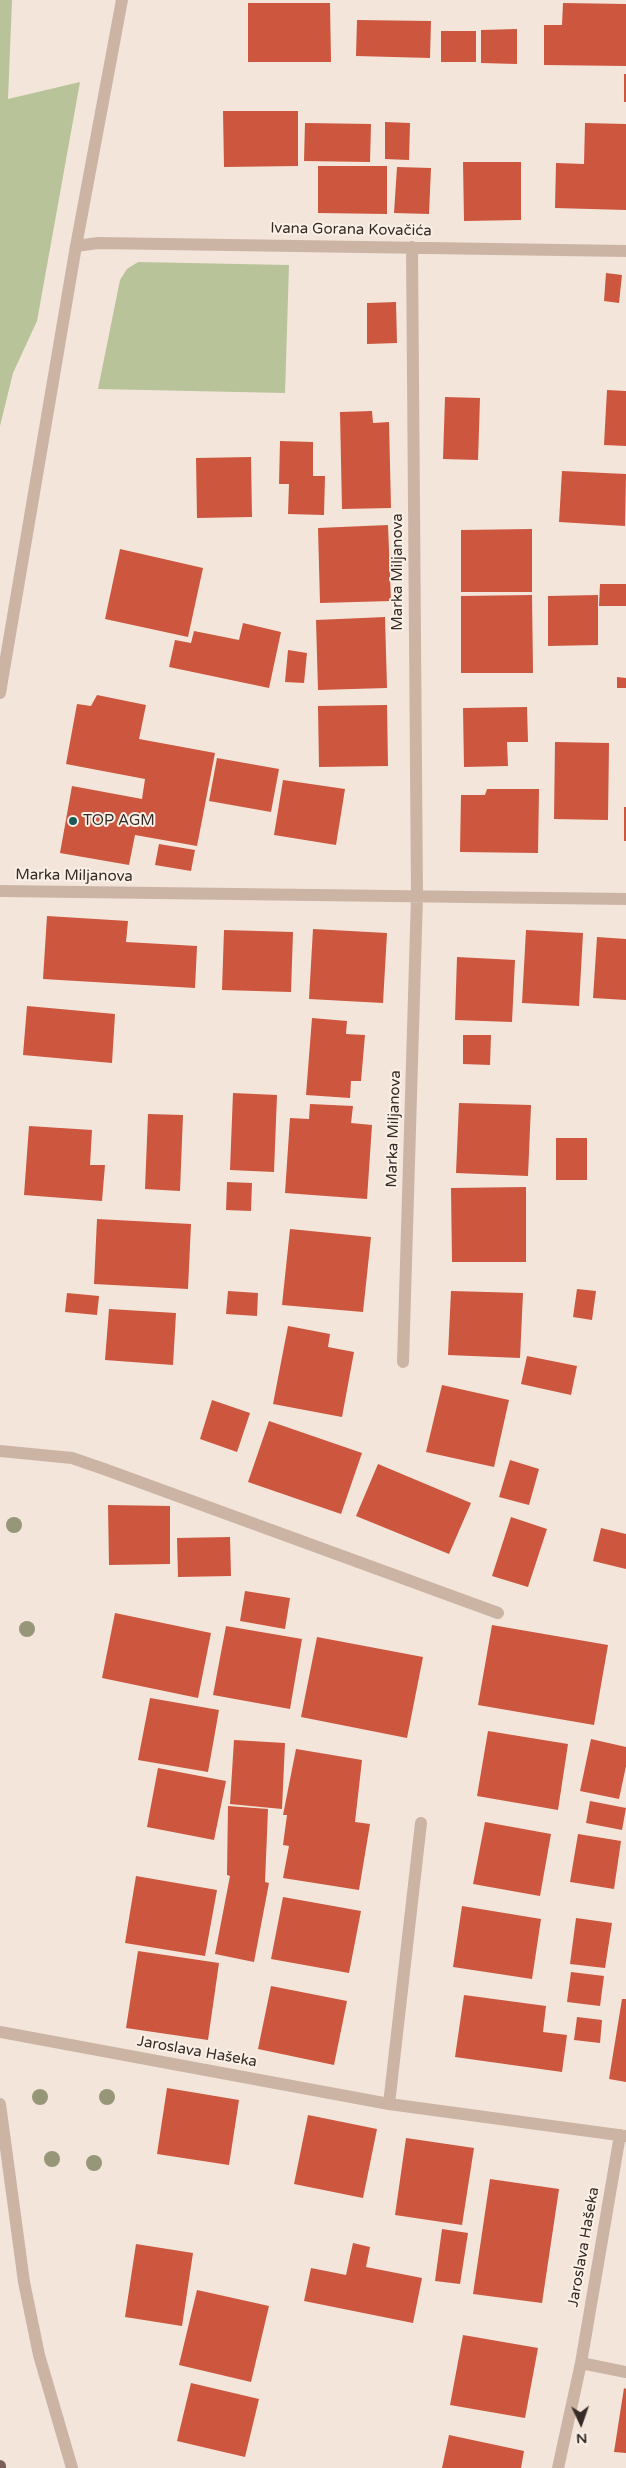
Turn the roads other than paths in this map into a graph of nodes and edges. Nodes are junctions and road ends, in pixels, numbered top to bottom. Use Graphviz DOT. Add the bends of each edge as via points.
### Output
graph roads {
  1 [pos="122,0"];
  2 [pos="76,246"];
  3 [pos="412,247"];
  4 [pos="626,252"];
  5 [pos="0,692"];
  6 [pos="0,891"];
  7 [pos="417,896"];
  8 [pos="626,899"];
  9 [pos="404,1362"];
  10 [pos="0,1451"];
  11 [pos="498,1612"];
  12 [pos="420,1823"];
  13 [pos="0,2032"];
  14 [pos="0,2104"];
  15 [pos="389,2104"];
  16 [pos="623,2136"];
  17 [pos="581,2363"];
  18 [pos="626,2372"];
  19 [pos="72,2468"];
  20 [pos="558,2468"];
  1 -- 2 [label="street"];
  2 -- 3 [label="street, Ivana Gorana Kovačića" via="98,243"];
  2 -- 5 [label="street"];
  3 -- 4 [label="street, Ivana Gorana Kovačića"];
  3 -- 7 [label="street, Marka Miljanova"];
  6 -- 7 [label="street, Marka Miljanova"];
  7 -- 8 [label="street, Marka Miljanova"];
  7 -- 9 [label="street, Marka Miljanova"];
  10 -- 11 [label="street" via="72,1458"];
  12 -- 15 [label="street"];
  13 -- 15 [label="street, Jaroslava Hašeka"];
  14 -- 19 [label="street" via="24,2282 39,2355"];
  15 -- 16 [label="street, Jaroslava Hašeka"];
  16 -- 17 [label="street, Jaroslava Hašeka"];
  17 -- 18 [label="street"];
  17 -- 20 [label="street, Jaroslava Hašeka"];
}
